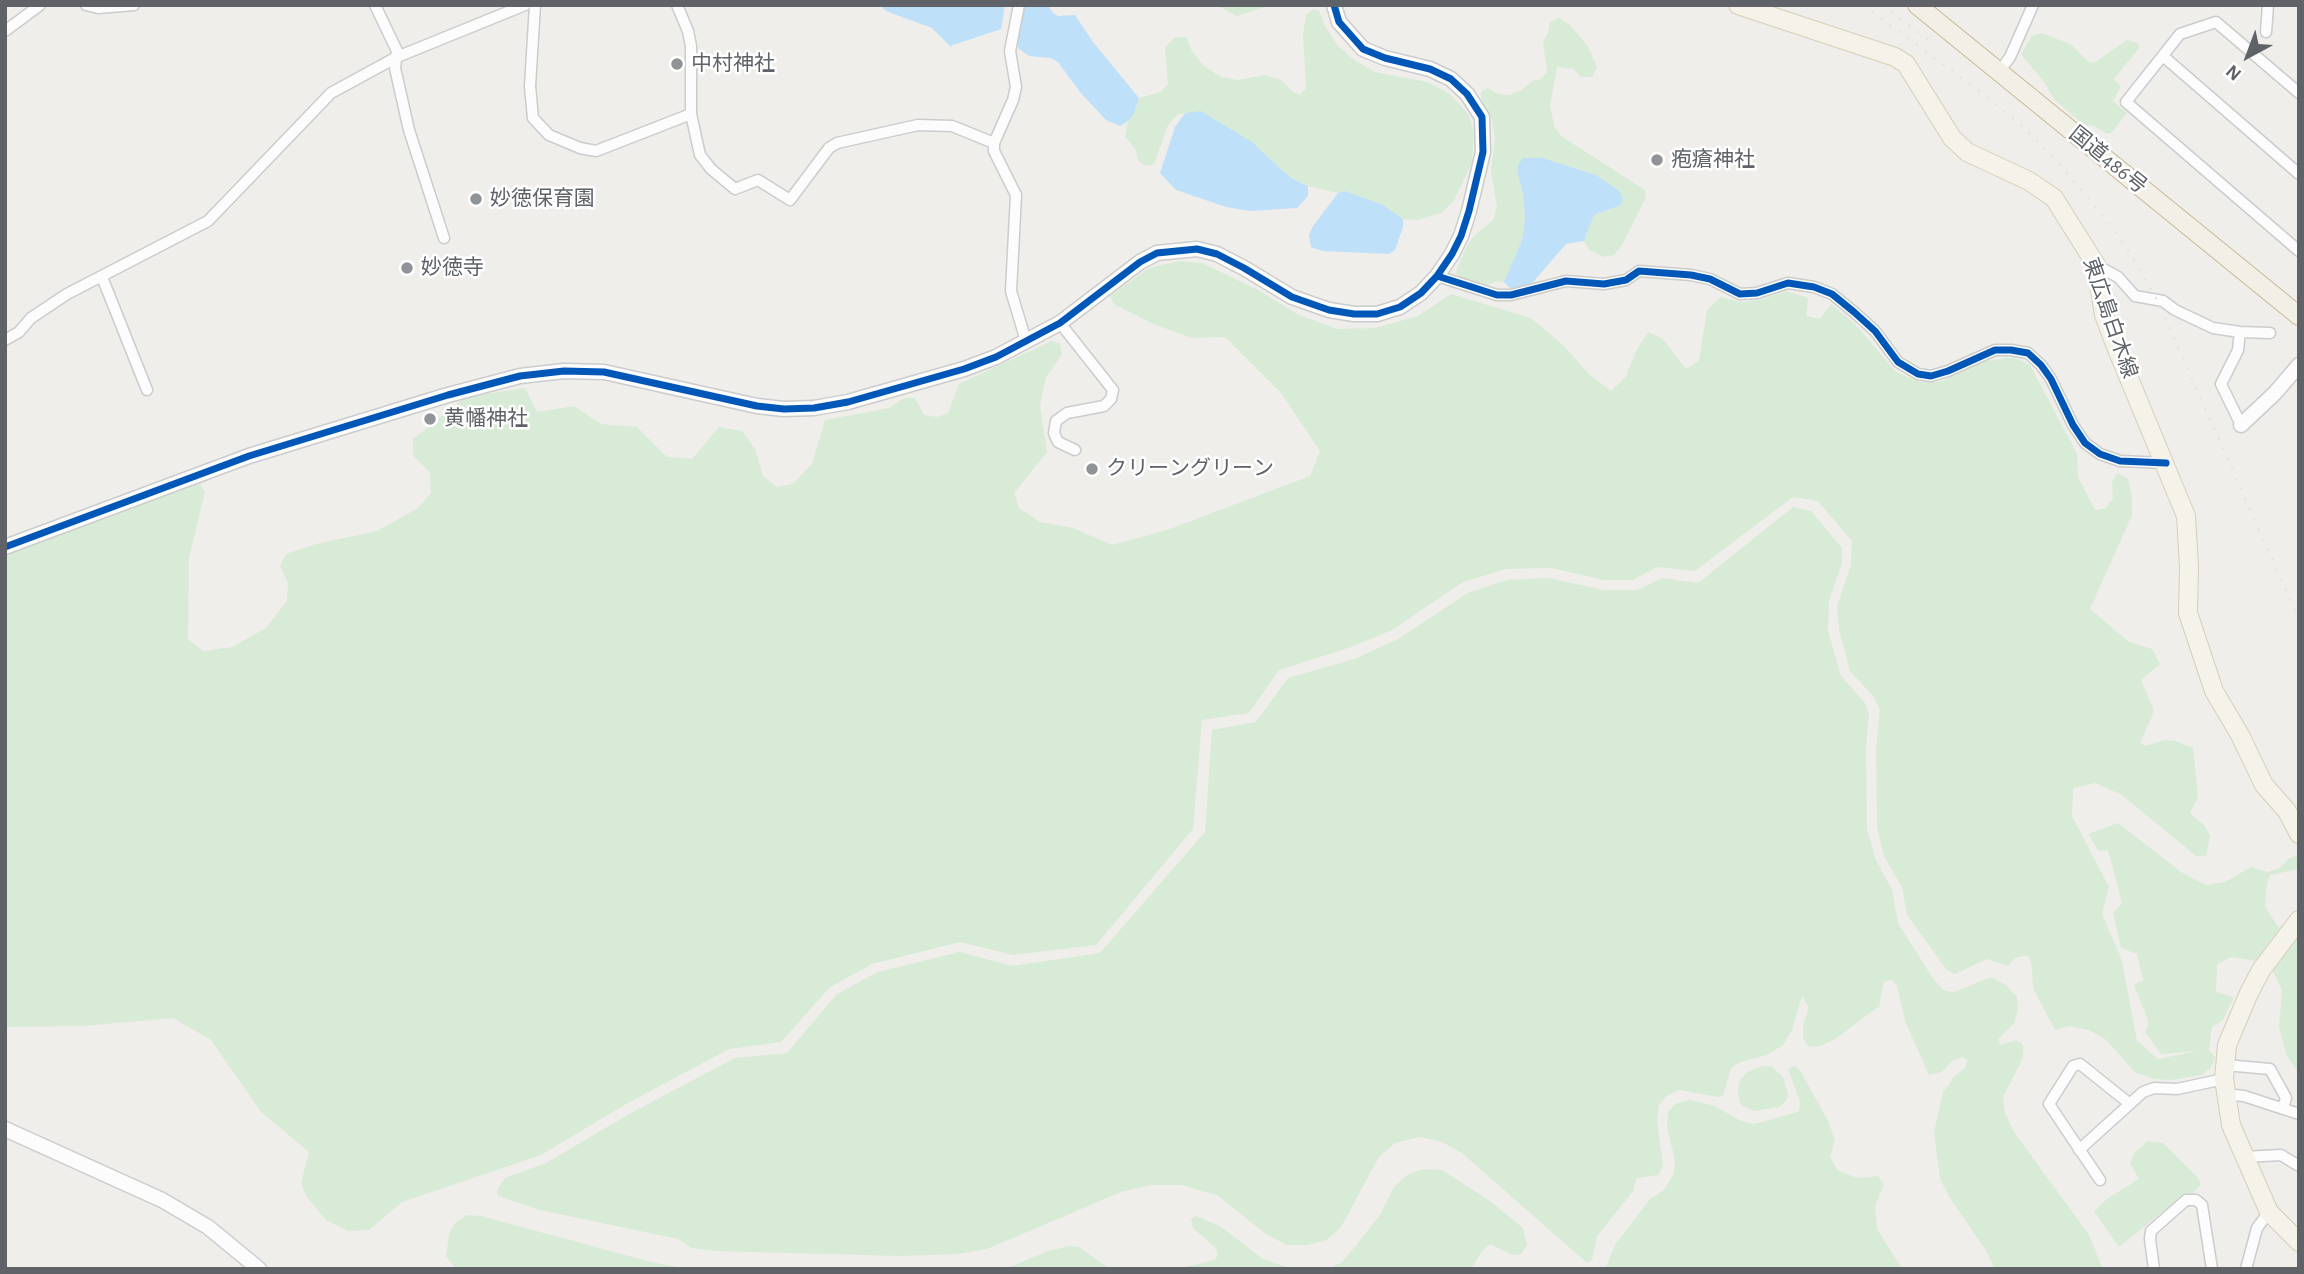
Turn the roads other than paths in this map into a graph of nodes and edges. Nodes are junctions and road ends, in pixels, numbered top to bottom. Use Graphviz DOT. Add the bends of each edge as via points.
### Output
graph roads {
  1 [pos="40,5"];
  2 [pos="86,5"];
  3 [pos="134,5"];
  4 [pos="375,5"];
  5 [pos="525,5"];
  6 [pos="535,5"];
  7 [pos="677,5"];
  8 [pos="1019,5"];
  9 [pos="1334,5"];
  10 [pos="1738,5"];
  11 [pos="1917,5"];
  12 [pos="2033,5"];
  13 [pos="2268,5"];
  14 [pos="5,32"];
  15 [pos="2266,32"];
  16 [pos="2163,56"];
  17 [pos="397,57"];
  18 [pos="1999,72"];
  19 [pos="2299,93"];
  20 [pos="691,114"];
  21 [pos="994,142"];
  22 [pos="2299,174"];
  23 [pos="444,238"];
  24 [pos="2299,251"];
  25 [pos="2096,265"];
  26 [pos="1437,276"];
  27 [pos="102,277"];
  28 [pos="2299,316"];
  29 [pos="1060,323"];
  30 [pos="2240,332"];
  31 [pos="2270,333"];
  32 [pos="5,340"];
  33 [pos="1026,341"];
  34 [pos="2299,365"];
  35 [pos="146,390"];
  36 [pos="2241,425"];
  37 [pos="1075,450"];
  38 [pos="2166,463"];
  39 [pos="5,547"];
  40 [pos="2299,834"];
  41 [pos="2299,920"];
  42 [pos="2224,1079"];
  43 [pos="2130,1104"];
  44 [pos="2283,1108"];
  45 [pos="2299,1114"];
  46 [pos="5,1129"];
  47 [pos="2079,1150"];
  48 [pos="2244,1157"];
  49 [pos="2299,1166"];
  50 [pos="2100,1180"];
  51 [pos="2269,1212"];
  52 [pos="2299,1242"];
  53 [pos="258,1269"];
  54 [pos="2154,1269"];
  55 [pos="2212,1269"];
  56 [pos="2246,1269"];
  1 -- 14 [label="street"];
  2 -- 3 [label="street"];
  4 -- 17 [label="street"];
  5 -- 17 [label="street"];
  6 -- 20 [label="street" via="530,86 533,118 549,135 596,151"];
  7 -- 20 [label="street" via="691,46"];
  8 -- 21 [label="street" via="1010,51 1016,87"];
  9 -- 26 [label="street" via="1339,22 1363,49 1451,79 1482,117 1483,152 1469,211 1452,254"];
  10 -- 25 [label="main road, 東広島白木線" via="1906,64 1952,138 1967,152 2054,198"];
  11 -- 18 [label="highway, 国道486号"];
  12 -- 18 [label="street"];
  13 -- 15 [label="street"];
  16 -- 19 [label="street" via="2180,34 2216,22"];
  16 -- 22 [label="street"];
  16 -- 24 [label="street" via="2126,102"];
  17 -- 23 [label="street" via="395,68 409,130"];
  17 -- 27 [label="street" via="331,93 208,221"];
  18 -- 28 [label="highway, 国道486号"];
  20 -- 21 [label="street" via="700,155 735,190 758,180 790,200 837,143 918,125 952,126"];
  21 -- 33 [label="street" via="996,157 1016,195 1011,291"];
  25 -- 30 [label="street" via="2118,277 2135,296 2163,301 2213,328"];
  25 -- 38 [label="main road, 東広島白木線" via="2104,315"];
  26 -- 29 [label="street" via="1400,307 1354,314 1292,297 1217,254 1178,250 1140,262"];
  26 -- 38 [label="street" via="1497,295 1566,281 1605,284 1626,280 1639,271 1710,279 1740,294 1788,283 1814,287 1832,294 1854,312 1898,362 1918,374 1948,371 1995,350 2028,353 2051,379 2085,443 2120,461"];
  27 -- 32 [label="street" via="67,294"];
  27 -- 35 [label="street"];
  29 -- 33 [label="street"];
  29 -- 37 [label="street" via="1112,390 1104,406 1067,413 1056,421 1058,442"];
  30 -- 31 [label="street"];
  30 -- 36 [label="street" via="2238,350 2221,384"];
  33 -- 39 [label="street" via="964,369 814,408 757,406 604,372 520,376 249,456"];
  34 -- 36 [label="street"];
  38 -- 40 [label="main road, 東広島白木線" via="2186,516 2188,613 2214,691 2264,785 2287,811"];
  41 -- 42 [label="main road" via="2249,993 2227,1045"];
  42 -- 43 [label="street" via="2177,1088 2154,1087"];
  42 -- 44 [label="street" via="2244,1096"];
  42 -- 44 [label="street" via="2270,1069 2286,1098"];
  42 -- 48 [label="main road" via="2231,1125"];
  43 -- 47 [label="street"];
  43 -- 47 [label="street" via="2080,1064 2073,1066 2049,1104"];
  44 -- 45 [label="street"];
  46 -- 53 [label="street" via="162,1200 208,1227"];
  47 -- 50 [label="street"];
  48 -- 49 [label="street" via="2281,1155"];
  48 -- 51 [label="main road"];
  51 -- 52 [label="main road"];
  51 -- 56 [label="street" via="2257,1228"];
  54 -- 55 [label="street" via="2151,1231 2186,1200 2196,1199 2202,1205"];
}
